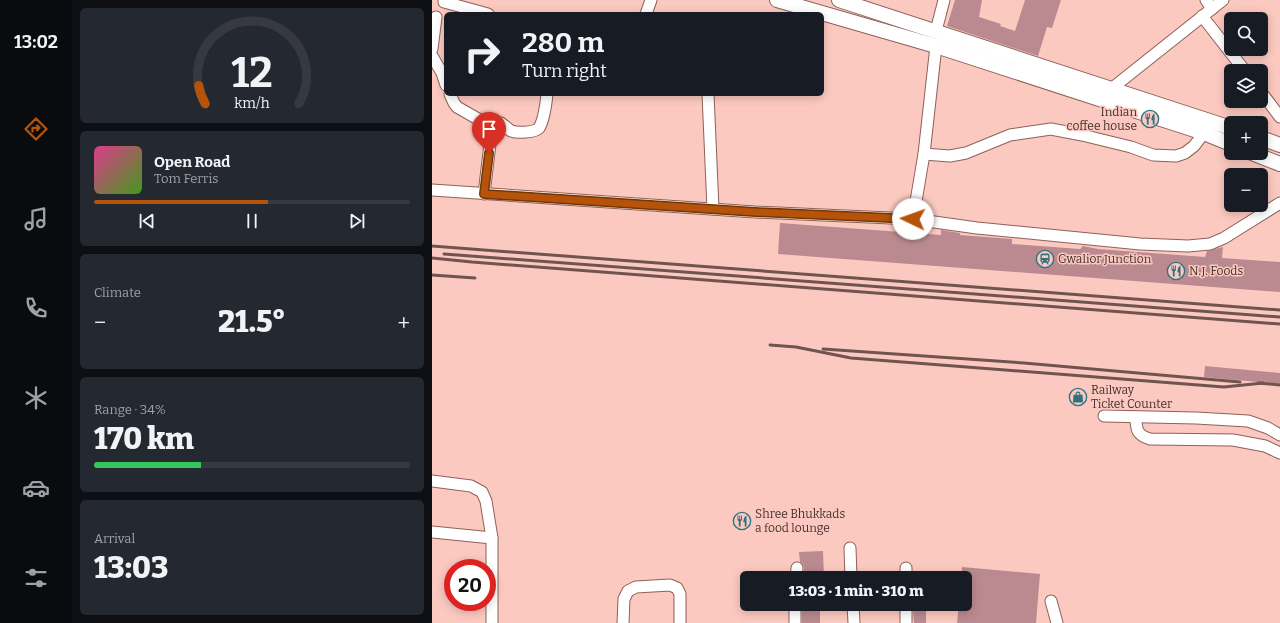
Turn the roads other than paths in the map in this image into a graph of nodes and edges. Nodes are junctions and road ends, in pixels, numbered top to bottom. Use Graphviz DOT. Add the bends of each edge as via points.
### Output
graph roads {
  1 [pos="651,0"];
  2 [pos="777,0"];
  3 [pos="839,0"];
  4 [pos="944,0"];
  5 [pos="1223,0"];
  6 [pos="444,1"];
  7 [pos="1209,4"];
  8 [pos="481,12"];
  9 [pos="647,12"];
  10 [pos="818,12"];
  11 [pos="824,14"];
  12 [pos="1202,16"];
  13 [pos="434,19"];
  14 [pos="936,31"];
  15 [pos="936,46"];
  16 [pos="432,49"];
  17 [pos="432,56"];
  18 [pos="1240,64"];
  19 [pos="444,79"];
  20 [pos="1111,89"];
  21 [pos="451,96"];
  22 [pos="547,96"];
  23 [pos="708,96"];
  24 [pos="1268,101"];
  25 [pos="1280,117"];
  26 [pos="1224,126"];
  27 [pos="492,127"];
  28 [pos="1204,133"];
  29 [pos="1224,141"];
  30 [pos="1268,141"];
  31 [pos="1280,145"];
  32 [pos="924,154"];
  33 [pos="1268,159"];
  34 [pos="1280,164"];
  35 [pos="432,190"];
  36 [pos="484,194"];
  37 [pos="1280,203"];
  38 [pos="713,209"];
  39 [pos="913,219"];
  40 [pos="1104,416"];
  41 [pos="1136,417"];
  42 [pos="1280,435"];
  43 [pos="1280,453"];
  44 [pos="432,481"];
  45 [pos="432,532"];
  46 [pos="492,538"];
  47 [pos="850,548"];
  48 [pos="851,571"];
  49 [pos="1051,600"];
  50 [pos="796,611"];
  51 [pos="853,611"];
  52 [pos="906,611"];
  53 [pos="492,623"];
  54 [pos="624,623"];
  55 [pos="680,623"];
  56 [pos="795,623"];
  57 [pos="854,623"];
  58 [pos="906,623"];
  59 [pos="1058,623"];
  1 -- 9 [label="street"];
  2 -- 10 [label="main road"];
  3 -- 14 [label="main road"];
  4 -- 14 [label="street"];
  5 -- 7 [label="street"];
  6 -- 8 [label="street"];
  6 -- 13 [label="street"];
  7 -- 12 [label="street"];
  11 -- 15 [label="main road"];
  12 -- 18 [label="street"];
  12 -- 20 [label="street"];
  13 -- 16 [label="street"];
  14 -- 20 [label="main road"];
  15 -- 28 [label="main road"];
  15 -- 32 [label="street"];
  17 -- 19 [label="street"];
  20 -- 26 [label="main road"];
  21 -- 27 [label="street" via="457,107"];
  22 -- 27 [label="street" via="545,112 536,130 511,131 501,123"];
  23 -- 38 [label="street"];
  24 -- 25 [label="street"];
  27 -- 36 [label="street"];
  28 -- 29 [label="main road"];
  28 -- 32 [label="street" via="1194,146 1176,156 1153,155 1131,147 1051,129 1010,135 950,156"];
  30 -- 31 [label="main road"];
  32 -- 39 [label="street"];
  33 -- 34 [label="main road"];
  35 -- 36 [label="street"];
  36 -- 38 [label="street"];
  37 -- 39 [label="street" via="1224,238 1210,244 1188,246 1140,244 985,229"];
  38 -- 39 [label="street"];
  40 -- 41 [label="street"];
  41 -- 42 [label="street" via="1248,421"];
  41 -- 43 [label="street" via="1138,432 1150,439 1233,440 1265,446"];
  44 -- 46 [label="street" via="471,486 482,492"];
  45 -- 46 [label="street"];
  46 -- 53 [label="street"];
  47 -- 48 [label="street"];
  49 -- 59 [label="street"];
  50 -- 56 [label="street"];
  51 -- 57 [label="street"];
  52 -- 58 [label="street"];
  54 -- 55 [label="street" via="624,599 628,591 636,587 670,585 677,588 680,594"];
}
